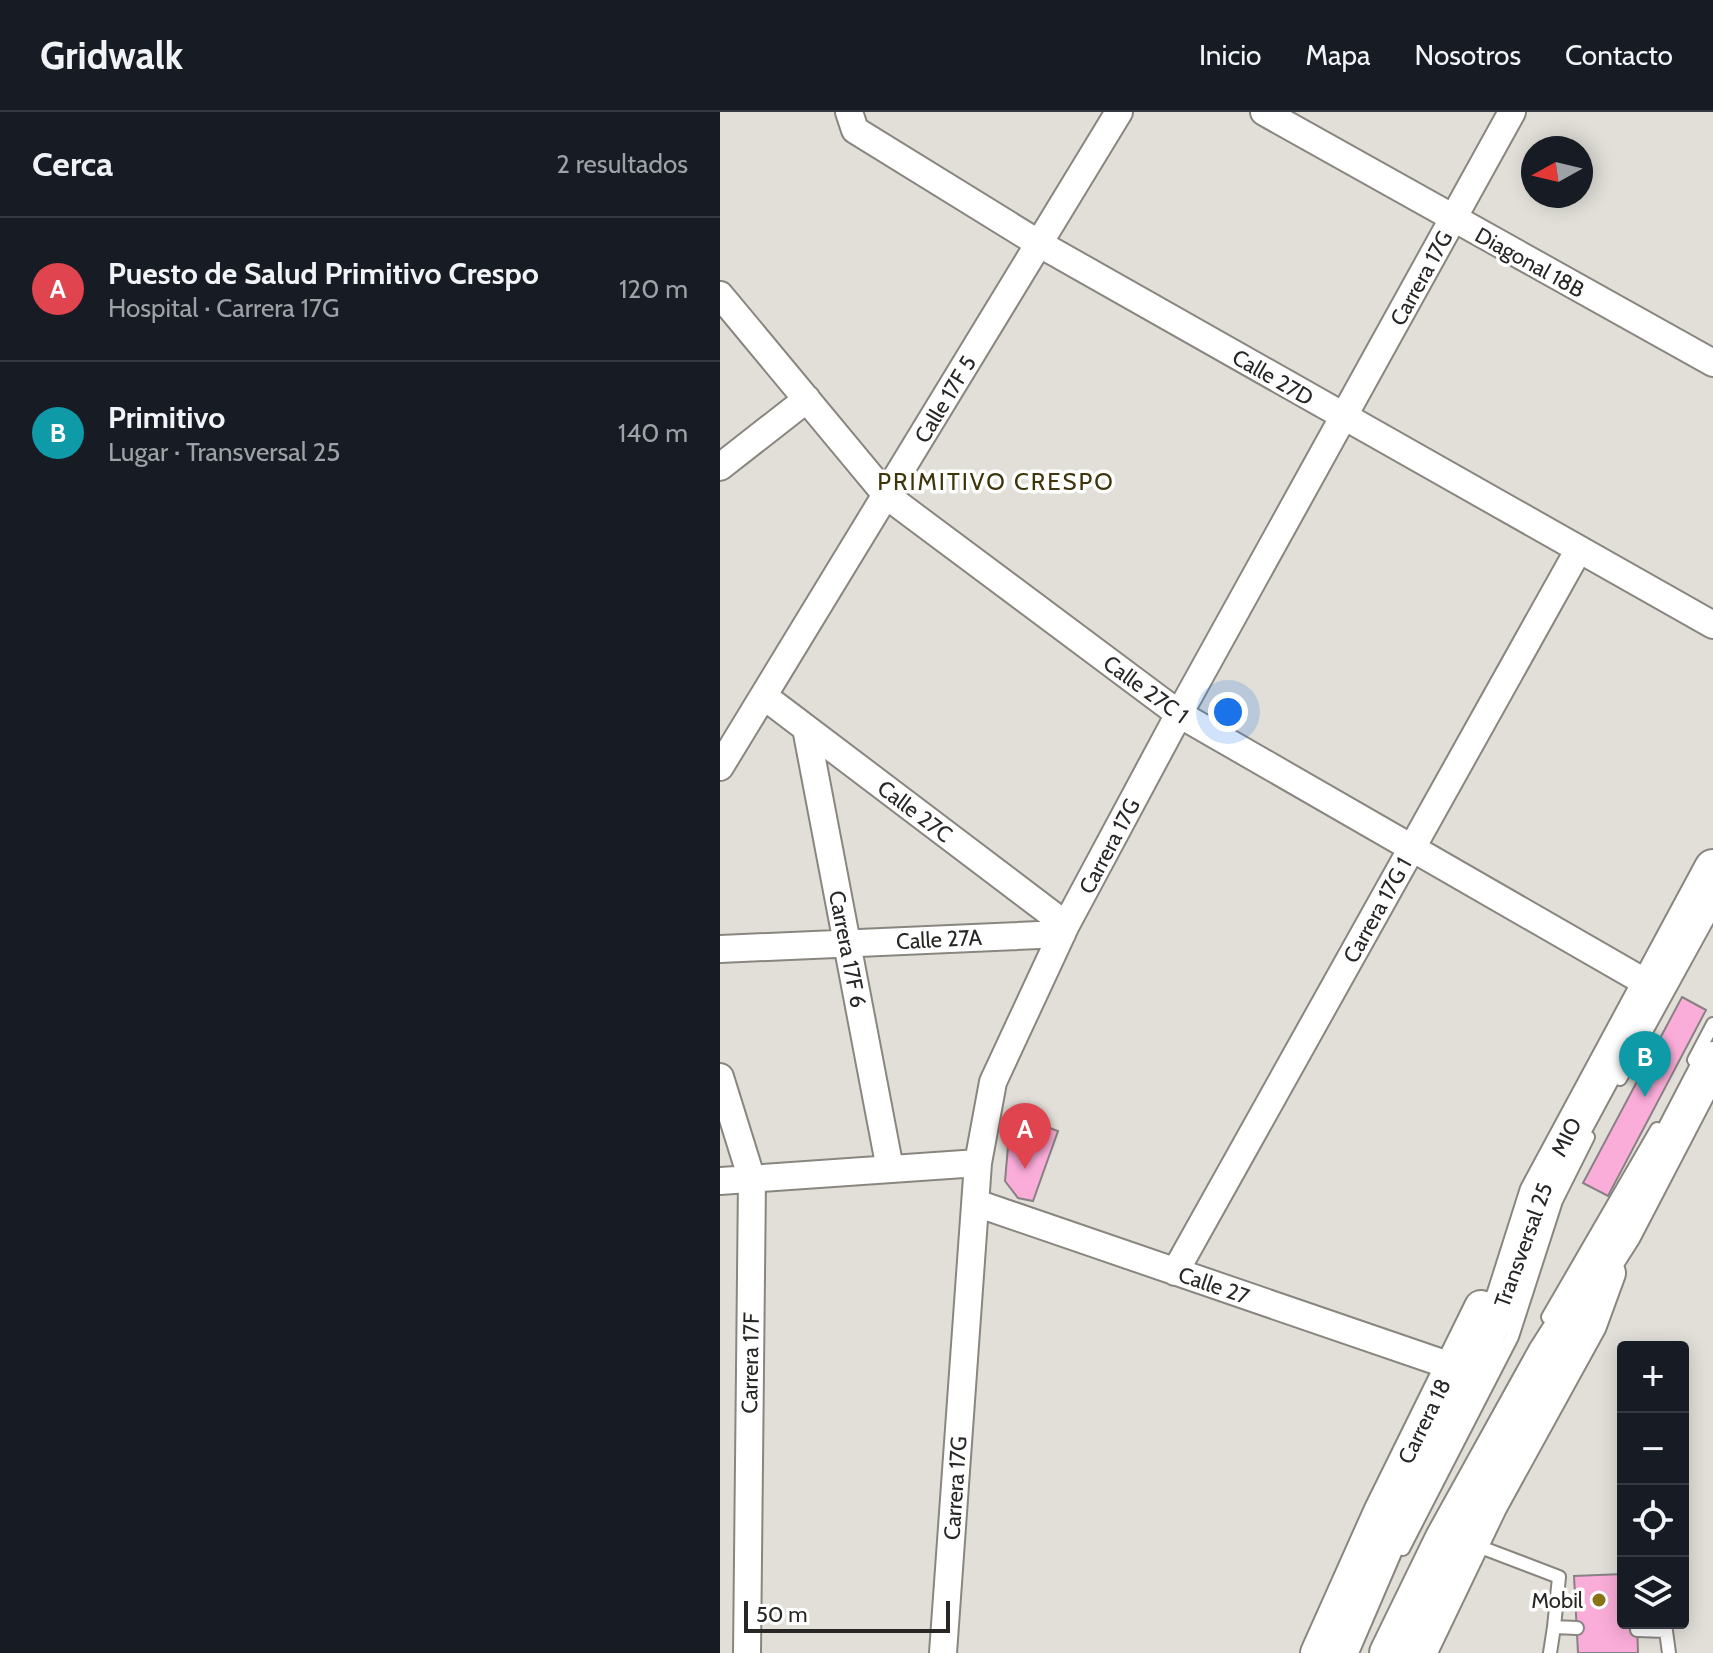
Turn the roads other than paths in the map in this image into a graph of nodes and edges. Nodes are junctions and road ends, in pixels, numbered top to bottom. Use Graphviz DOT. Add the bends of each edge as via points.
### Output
graph roads {
  1 [pos="849,112"];
  2 [pos="1119,112"];
  3 [pos="1264,112"];
  4 [pos="1512,112"];
  5 [pos="1454,220"];
  6 [pos="1038,243"];
  7 [pos="720,295"];
  8 [pos="1713,363"];
  9 [pos="807,399"];
  10 [pos="1343,417"];
  11 [pos="720,467"];
  12 [pos="887,496"];
  13 [pos="1579,549"];
  14 [pos="1713,625"];
  15 [pos="765,697"];
  16 [pos="1179,714"];
  17 [pos="806,728"];
  18 [pos="720,767"];
  19 [pos="1410,850"];
  20 [pos="1713,868"];
  21 [pos="1713,910"];
  22 [pos="1064,929"];
  23 [pos="846,944"];
  24 [pos="720,949"];
  25 [pos="1650,985"];
  26 [pos="1713,1024"];
  27 [pos="1705,1071"];
  28 [pos="720,1077"];
  29 [pos="1614,1088"];
  30 [pos="1666,1112"];
  31 [pos="1594,1127"];
  32 [pos="978,1163"];
  33 [pos="890,1169"];
  34 [pos="752,1180"];
  35 [pos="720,1181"];
  36 [pos="1538,1193"];
  37 [pos="976,1203"];
  38 [pos="1623,1233"];
  39 [pos="1175,1272"];
  40 [pos="1492,1327"];
  41 [pos="1542,1344"];
  42 [pos="1451,1366"];
  43 [pos="1473,1544"];
  44 [pos="1395,1567"];
  45 [pos="1554,1627"];
  46 [pos="1577,1628"];
  47 [pos="1637,1630"];
  48 [pos="747,1653"];
  49 [pos="943,1653"];
  50 [pos="1317,1653"];
  51 [pos="1339,1653"];
  52 [pos="1388,1653"];
  53 [pos="1420,1653"];
  54 [pos="1550,1653"];
  55 [pos="1669,1653"];
  1 -- 6 [label="street, Calle 27D" via="855,130"];
  2 -- 6 [label="street, Calle 17F 5"];
  3 -- 5 [label="street, Diagonal 18B"];
  4 -- 5 [label="street, Carrera 17G"];
  5 -- 8 [label="street, Diagonal 18B"];
  5 -- 10 [label="street, Carrera 17G"];
  6 -- 10 [label="street, Calle 27D"];
  6 -- 12 [label="street, Calle 17F 5"];
  7 -- 9 [label="street, Calle 27C 1"];
  9 -- 11 [label="street"];
  9 -- 12 [label="street, Calle 27C 1"];
  10 -- 13 [label="street, Calle 27D"];
  10 -- 16 [label="street, Carrera 17G"];
  12 -- 15 [label="street, Calle 17F 5"];
  12 -- 16 [label="street, Calle 27C 1"];
  13 -- 14 [label="street, Calle 27D"];
  13 -- 19 [label="street, Carrera 17G 1"];
  15 -- 17 [label="street, Calle 27C"];
  15 -- 18 [label="street, Calle 17F 5"];
  16 -- 19 [label="street, Calle 27C 1"];
  16 -- 22 [label="street, Carrera 17G"];
  17 -- 22 [label="street, Calle 27C"];
  17 -- 23 [label="street, Carrera 17F 6"];
  19 -- 25 [label="street, Calle 27C 1"];
  19 -- 39 [label="street, Carrera 17G 1"];
  20 -- 25 [label="main road, Transversal 25"];
  21 -- 29 [label="lane"];
  22 -- 23 [label="street, Calle 27A"];
  22 -- 32 [label="street, Carrera 17G" via="993,1082"];
  23 -- 24 [label="street, Calle 27A"];
  23 -- 33 [label="street, Carrera 17F 6"];
  25 -- 36 [label="main road, Transversal 25"];
  26 -- 27 [label="lane"];
  27 -- 38 [label="main road"];
  28 -- 34 [label="street, Carrera 17F"];
  30 -- 41 [label="lane"];
  31 -- 44 [label="lane, MIO" via="1556,1201 1512,1337"];
  32 -- 33 [label="street"];
  32 -- 37 [label="street, Carrera 17G"];
  33 -- 34 [label="street"];
  34 -- 35 [label="street"];
  34 -- 48 [label="street, Carrera 17F"];
  36 -- 40 [label="main road, Transversal 25"];
  36 -- 42 [label="street, Carrera 18"];
  37 -- 39 [label="street, Calle 27"];
  37 -- 49 [label="street, Carrera 17G"];
  38 -- 41 [label="main road"];
  38 -- 43 [label="street" via="1590,1325"];
  39 -- 42 [label="street, Calle 27"];
  40 -- 51 [label="main road, Carrera 18" via="1397,1518"];
  41 -- 52 [label="main road"];
  42 -- 50 [label="street, Carrera 18"];
  43 -- 45 [label="lane" via="1559,1577"];
  43 -- 53 [label="street"];
  45 -- 46 [label="lane"];
  45 -- 54 [label="lane"];
  47 -- 55 [label="lane" via="1666,1631"];
}
